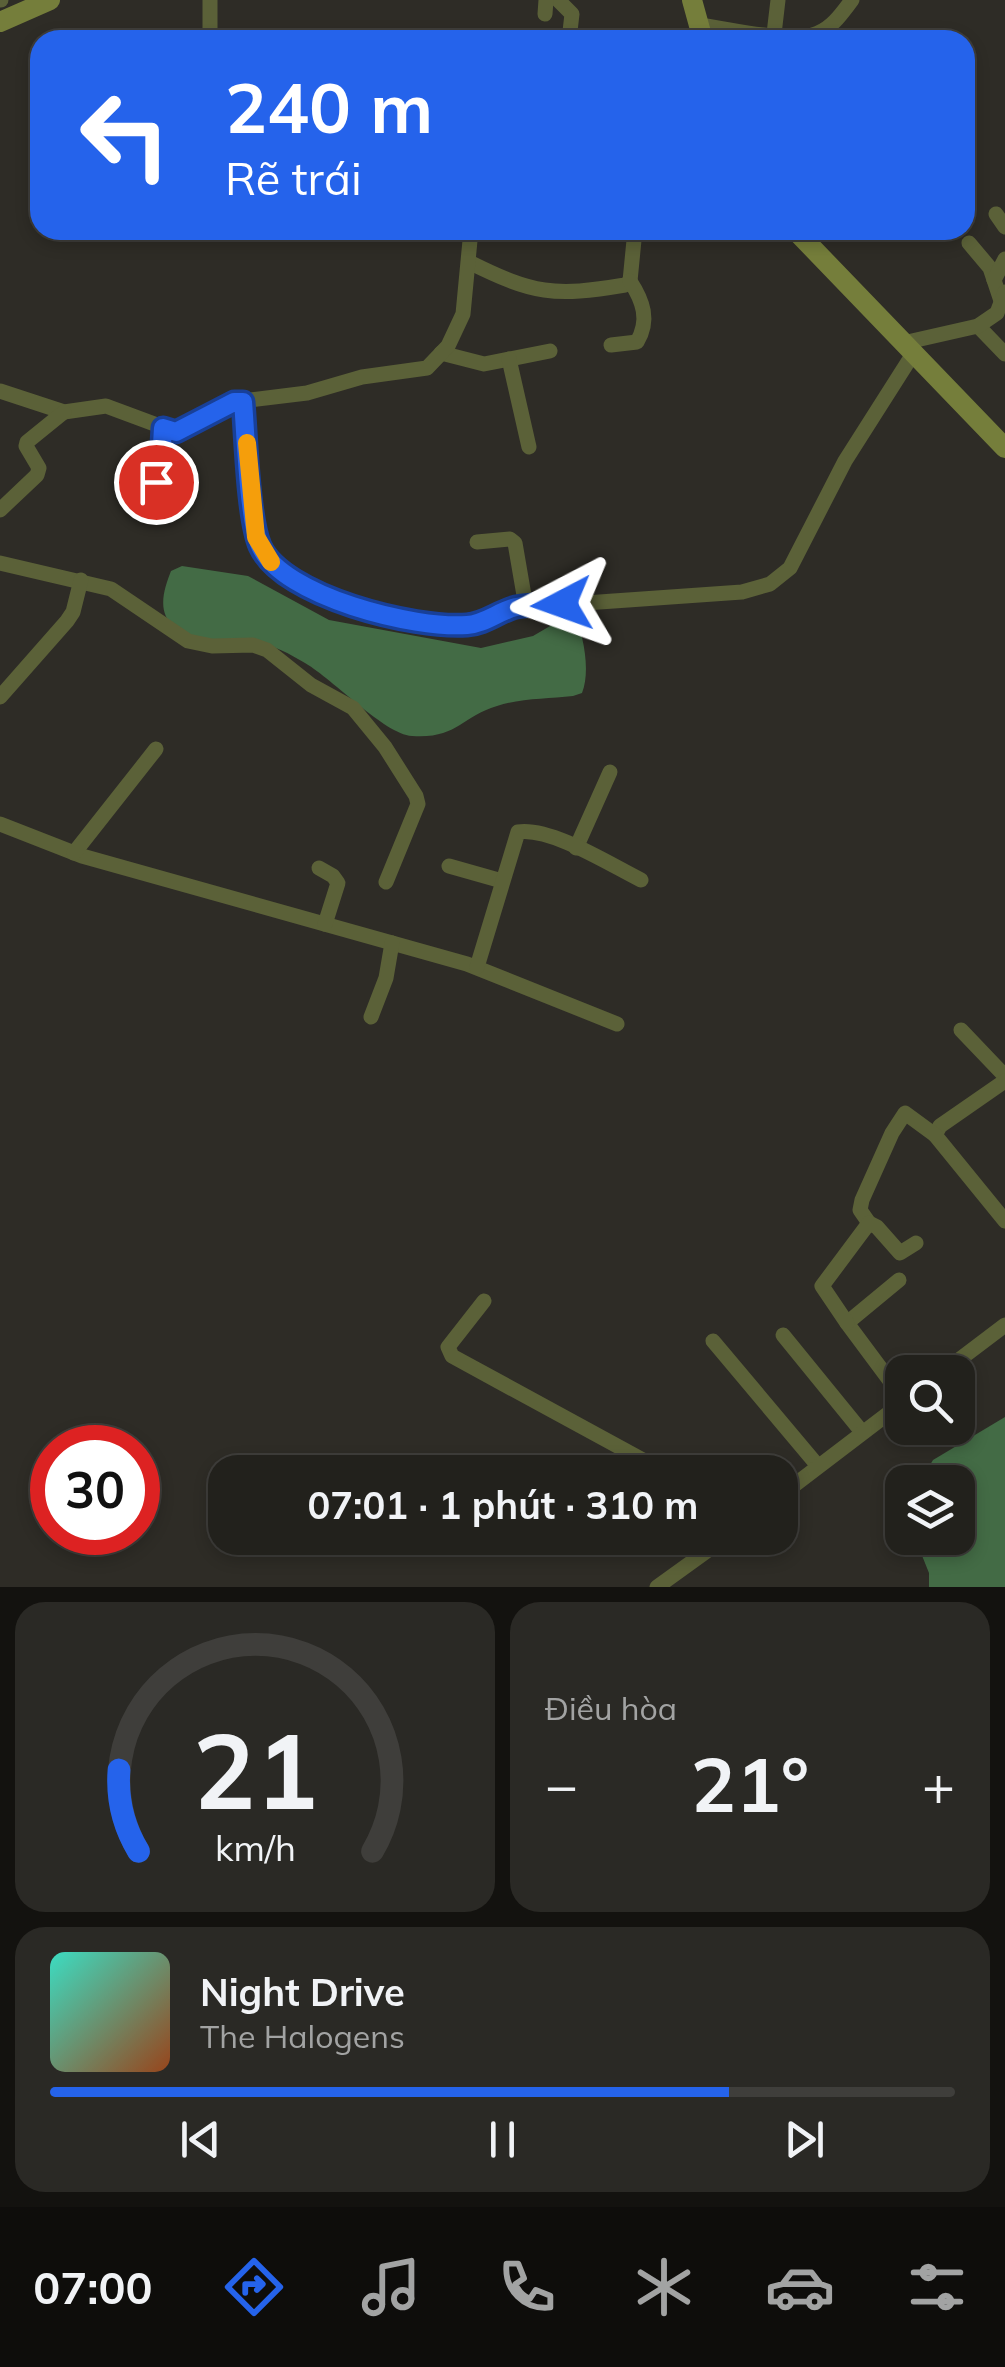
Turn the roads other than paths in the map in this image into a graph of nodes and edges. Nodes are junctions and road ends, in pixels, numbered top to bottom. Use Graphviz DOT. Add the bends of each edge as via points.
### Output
graph roads {
  1 [pos="50,0"];
  2 [pos="210,0"];
  3 [pos="558,0"];
  4 [pos="692,0"];
  5 [pos="778,0"];
  6 [pos="852,0"];
  7 [pos="0,22"];
  8 [pos="210,30"];
  9 [pos="571,30"];
  10 [pos="700,30"];
  11 [pos="774,30"];
  12 [pos="830,30"];
  13 [pos="471,240"];
  14 [pos="634,240"];
  15 [pos="812,240"];
  16 [pos="969,244"];
  17 [pos="1005,259"];
  18 [pos="470,262"];
  19 [pos="630,282"];
  20 [pos="1000,291"];
  21 [pos="978,326"];
  22 [pos="611,346"];
  23 [pos="908,348"];
  24 [pos="550,351"];
  25 [pos="442,353"];
  26 [pos="1005,354"];
  27 [pos="509,359"];
  28 [pos="0,392"];
  29 [pos="243,402"];
  30 [pos="64,412"];
  31 [pos="163,428"];
  32 [pos="529,447"];
  33 [pos="1005,448"];
  34 [pos="127,486"];
  35 [pos="0,510"];
  36 [pos="478,542"];
  37 [pos="0,563"];
  38 [pos="82,580"];
  39 [pos="526,607"];
  40 [pos="0,697"];
  41 [pos="156,749"];
  42 [pos="610,772"];
  43 [pos="0,824"];
  44 [pos="576,848"];
  45 [pos="74,853"];
  46 [pos="449,866"];
  47 [pos="319,868"];
  48 [pos="640,880"];
  49 [pos="502,881"];
  50 [pos="386,882"];
  51 [pos="325,924"];
  52 [pos="392,942"];
  53 [pos="477,968"];
  54 [pos="371,1016"];
  55 [pos="616,1024"];
  56 [pos="961,1030"];
  57 [pos="1005,1078"];
  58 [pos="935,1135"];
  59 [pos="1005,1222"];
  60 [pos="869,1223"];
  61 [pos="916,1243"];
  62 [pos="899,1280"];
  63 [pos="484,1301"];
  64 [pos="847,1323"];
  65 [pos="1005,1325"];
  66 [pos="783,1335"];
  67 [pos="713,1341"];
  68 [pos="965,1355"];
  69 [pos="885,1376"];
  70 [pos="885,1414"];
  71 [pos="862,1432"];
  72 [pos="634,1455"];
  73 [pos="818,1466"];
  74 [pos="798,1482"];
  75 [pos="701,1555"];
  76 [pos="657,1587"];
  1 -- 7 [label="main road"];
  2 -- 8 [label="street"];
  3 -- 9 [label="street" via="572,14"];
  4 -- 10 [label="main road"];
  5 -- 11 [label="street"];
  6 -- 12 [label="street"];
  13 -- 18 [label="street"];
  14 -- 19 [label="street"];
  15 -- 23 [label="main road"];
  16 -- 20 [label="street"];
  17 -- 20 [label="street"];
  18 -- 19 [label="street" via="537,292"];
  18 -- 25 [label="street" via="463,314"];
  19 -- 22 [label="street" via="644,310 642,334 637,342"];
  20 -- 21 [label="street" via="996,313"];
  21 -- 23 [label="street"];
  21 -- 26 [label="street"];
  23 -- 33 [label="main road"];
  23 -- 39 [label="street" via="782,576 742,592"];
  24 -- 27 [label="street"];
  25 -- 27 [label="street" via="484,364"];
  25 -- 29 [label="street" via="427,368"];
  27 -- 32 [label="street"];
  28 -- 30 [label="street"];
  29 -- 31 [label="street" via="176,432"];
  29 -- 39 [label="street" via="256,537 269,560 344,605 432,624 469,626"];
  30 -- 31 [label="street" via="106,406"];
  30 -- 35 [label="street" via="27,442 37,475"];
  31 -- 34 [label="street" via="160,477"];
  36 -- 39 [label="street" via="515,543"];
  37 -- 38 [label="street"];
  38 -- 40 [label="street" via="68,621"];
  38 -- 50 [label="street" via="111,589 188,641 259,646 353,708 386,747 418,804"];
  41 -- 45 [label="street"];
  42 -- 44 [label="street"];
  43 -- 45 [label="street"];
  44 -- 48 [label="street"];
  44 -- 49 [label="street" via="532,830 518,832"];
  45 -- 51 [label="street"];
  46 -- 49 [label="street"];
  47 -- 51 [label="street" via="338,883"];
  49 -- 53 [label="street"];
  51 -- 52 [label="street"];
  52 -- 53 [label="street"];
  52 -- 54 [label="street"];
  53 -- 55 [label="street"];
  56 -- 57 [label="street"];
  57 -- 58 [label="street"];
  58 -- 59 [label="street"];
  58 -- 60 [label="street" via="905,1113 862,1200"];
  60 -- 61 [label="street" via="900,1253"];
  60 -- 64 [label="street" via="822,1286"];
  62 -- 64 [label="street"];
  63 -- 72 [label="street" via="448,1348 452,1356"];
  64 -- 69 [label="street"];
  65 -- 68 [label="street"];
  66 -- 71 [label="street"];
  67 -- 73 [label="street"];
  70 -- 71 [label="street"];
  71 -- 73 [label="street"];
  73 -- 74 [label="street"];
  75 -- 76 [label="street"];
}
